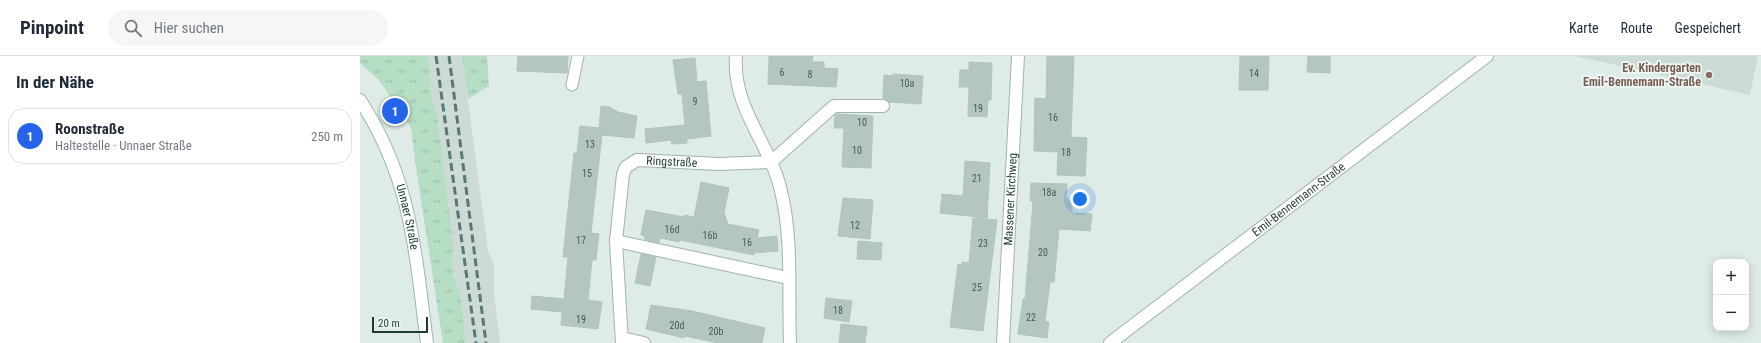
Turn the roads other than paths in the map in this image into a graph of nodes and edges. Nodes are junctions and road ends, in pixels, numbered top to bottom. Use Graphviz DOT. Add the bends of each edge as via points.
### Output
graph roads {
  1 [pos="578,56"];
  2 [pos="736,56"];
  3 [pos="1018,56"];
  4 [pos="1487,56"];
  5 [pos="1476,60"];
  6 [pos="572,85"];
  7 [pos="360,100"];
  8 [pos="883,106"];
  9 [pos="771,162"];
  10 [pos="616,241"];
  11 [pos="788,278"];
  12 [pos="622,341"];
  13 [pos="427,343"];
  14 [pos="644,343"];
  15 [pos="790,343"];
  16 [pos="1003,343"];
  17 [pos="1110,343"];
  1 -- 6 [label="lane"];
  2 -- 9 [label="street" via="735,70 739,93"];
  3 -- 16 [label="street, Massener Kirchweg"];
  4 -- 5 [label="street, Emil-Bennemann-Straße"];
  5 -- 17 [label="street, Emil-Bennemann-Straße"];
  7 -- 13 [label="street, Unnaer Straße" via="376,125 395,166 408,211"];
  8 -- 9 [label="street" via="834,106"];
  9 -- 10 [label="street, Ringstraße" via="631,162 623,174"];
  9 -- 11 [label="street" via="781,189 787,220"];
  10 -- 11 [label="street"];
  10 -- 12 [label="street, Ringstraße"];
  11 -- 15 [label="street"];
  12 -- 14 [label="street, Ringstraße"];
}
